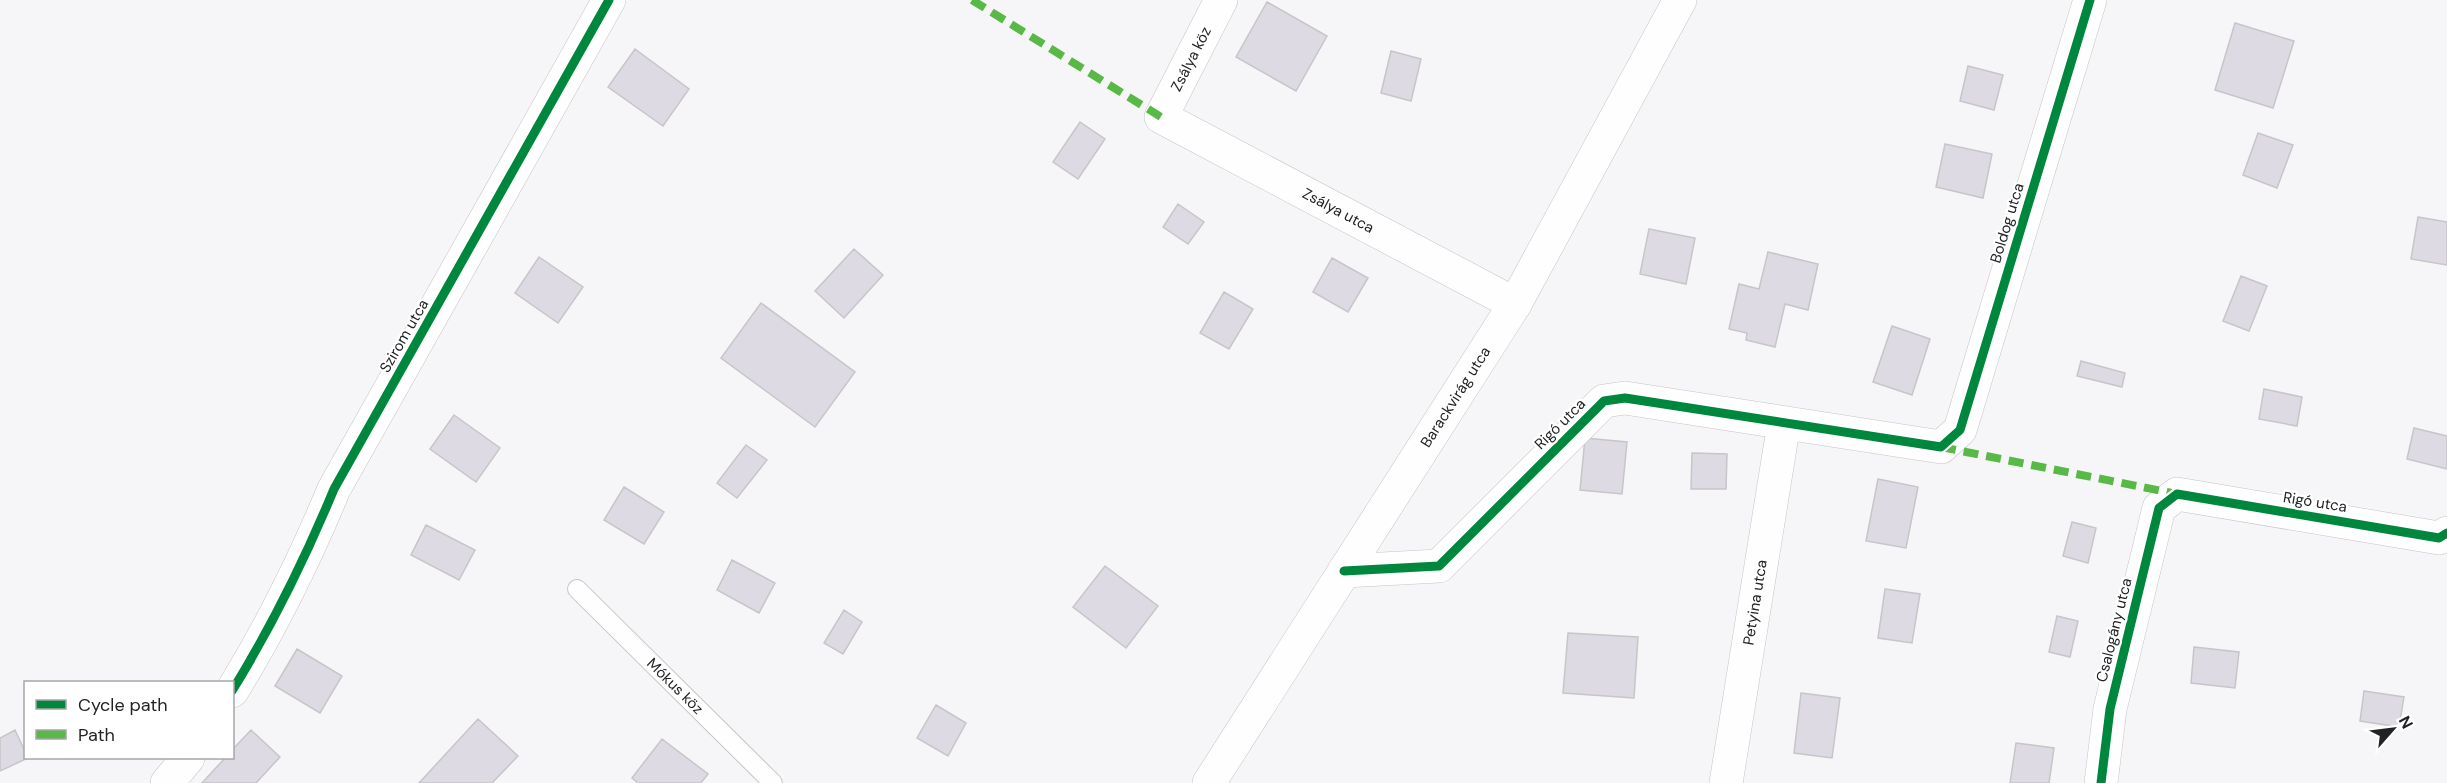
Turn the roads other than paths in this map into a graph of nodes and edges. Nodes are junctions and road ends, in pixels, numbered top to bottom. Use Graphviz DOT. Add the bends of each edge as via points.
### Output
graph roads {
  1 [pos="609,0"];
  2 [pos="1221,0"];
  3 [pos="1680,0"];
  4 [pos="2090,0"];
  5 [pos="1161,117"];
  6 [pos="1515,304"];
  7 [pos="1784,423"];
  8 [pos="1941,447"];
  9 [pos="2177,494"];
  10 [pos="2447,533"];
  11 [pos="1344,571"];
  12 [pos="577,589"];
  13 [pos="234,688"];
  14 [pos="187,759"];
  15 [pos="167,783"];
  16 [pos="773,783"];
  17 [pos="1209,783"];
  18 [pos="1726,783"];
  19 [pos="2101,783"];
  1 -- 13 [label="street, Szirom utca" via="334,489 305,558"];
  2 -- 5 [label="street, Zsálya köz"];
  3 -- 6 [label="street, Barackvirág utca"];
  4 -- 8 [label="street, Boldog utca" via="1960,430"];
  5 -- 6 [label="street, Zsálya utca"];
  6 -- 11 [label="street, Barackvirág utca"];
  7 -- 8 [label="street, Rigó utca"];
  7 -- 11 [label="street, Rigó utca" via="1625,398 1604,401 1439,566"];
  7 -- 18 [label="street, Petyina utca"];
  9 -- 10 [label="street, Rigó utca" via="2439,537"];
  9 -- 19 [label="street, Csalogány utca" via="2159,508 2110,709"];
  11 -- 17 [label="street, Barackvirág utca"];
  12 -- 16 [label="lane, Mókus köz"];
  14 -- 15 [label="street"];
}
